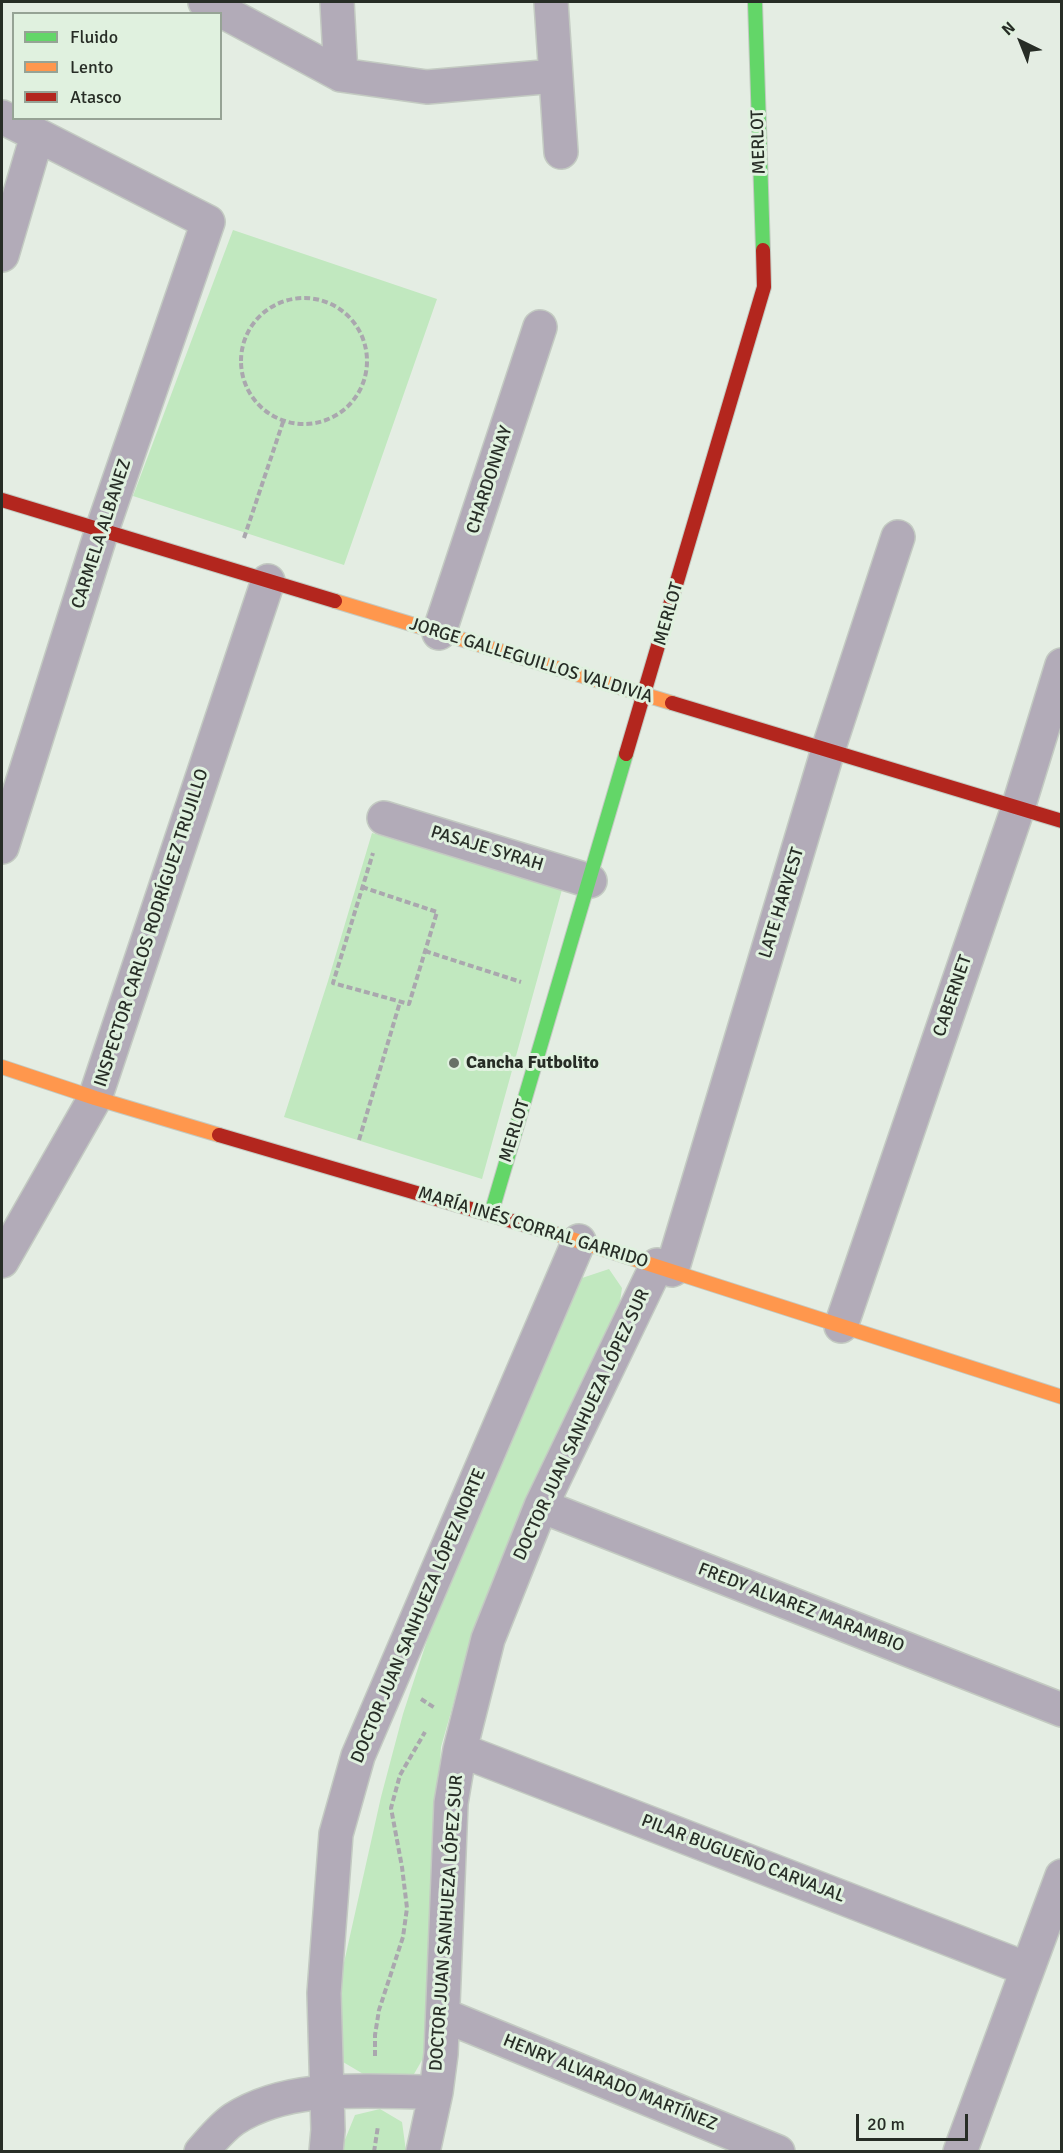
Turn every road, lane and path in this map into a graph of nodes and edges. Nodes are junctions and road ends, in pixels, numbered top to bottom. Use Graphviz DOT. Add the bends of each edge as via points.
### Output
graph roads {
  1 [pos="205,2"];
  2 [pos="337,2"];
  3 [pos="551,2"];
  4 [pos="755,2"];
  5 [pos="341,75"];
  6 [pos="555,76"];
  7 [pos="2,117"];
  8 [pos="37,136"];
  9 [pos="561,152"];
  10 [pos="2,255"];
  11 [pos="540,327"];
  12 [pos="283,422"];
  13 [pos="2,500"];
  14 [pos="102,530"];
  15 [pos="898,537"];
  16 [pos="234,570"];
  17 [pos="268,581"];
  18 [pos="439,633"];
  19 [pos="1062,665"];
  20 [pos="645,695"];
  21 [pos="828,750"];
  22 [pos="1018,808"];
  23 [pos="384,818"];
  24 [pos="1062,821"];
  25 [pos="2,847"];
  26 [pos="590,881"];
  27 [pos="362,887"];
  28 [pos="425,951"];
  29 [pos="557,994"];
  30 [pos="400,1002"];
  31 [pos="2,1067"];
  32 [pos="95,1098"];
  33 [pos="349,1172"];
  34 [pos="491,1214"];
  35 [pos="579,1241"];
  36 [pos="2,1261"];
  37 [pos="664,1268"];
  38 [pos="841,1326"];
  39 [pos="1062,1397"];
  40 [pos="541,1506"];
  41 [pos="390,1680"];
  42 [pos="1062,1710"];
  43 [pos="463,1738"];
  44 [pos="1062,1876"];
  45 [pos="1027,1969"];
  46 [pos="443,2015"];
  47 [pos="327,2092"];
  48 [pos="436,2092"];
  49 [pos="201,2151"];
  50 [pos="326,2151"];
  51 [pos="423,2151"];
  52 [pos="778,2151"];
  53 [pos="960,2151"];
  1 -- 5 [label="street"];
  2 -- 5 [label="street"];
  3 -- 6 [label="street"];
  4 -- 20 [label="street, MERLOT" via="764,287"];
  5 -- 6 [label="street" via="427,87"];
  6 -- 9 [label="street"];
  7 -- 8 [label="street"];
  8 -- 10 [label="street"];
  8 -- 14 [label="street, CARMELA ALBANEZ" via="208,222"];
  11 -- 18 [label="street, CHARDONNAY"];
  12 -- 12 [label="path" via="265,412 251,397 242,378 244,337 256,319 272,306 292,298 314,298 351,318 362,335 367,356 365,377 356,397 342,412 324,421"];
  12 -- 16 [label="path"];
  13 -- 14 [label="street, JORGE GALLEGUILLOS VALDIVIA"];
  14 -- 16 [label="street, JORGE GALLEGUILLOS VALDIVIA"];
  14 -- 25 [label="street, CARMELA ALBANEZ"];
  15 -- 21 [label="street, LATE HARVEST"];
  16 -- 17 [label="street, JORGE GALLEGUILLOS VALDIVIA"];
  17 -- 18 [label="street, JORGE GALLEGUILLOS VALDIVIA"];
  17 -- 32 [label="street, INSPECTOR CARLOS RODRÍGUEZ TRUJILLO"];
  18 -- 20 [label="street, JORGE GALLEGUILLOS VALDIVIA"];
  19 -- 22 [label="street, CABERNET"];
  20 -- 21 [label="street, JORGE GALLEGUILLOS VALDIVIA"];
  20 -- 26 [label="street, MERLOT"];
  21 -- 22 [label="street, JORGE GALLEGUILLOS VALDIVIA"];
  21 -- 37 [label="street, LATE HARVEST"];
  22 -- 24 [label="street, JORGE GALLEGUILLOS VALDIVIA"];
  22 -- 38 [label="street, CABERNET"];
  23 -- 26 [label="street, PASAJE SYRAH"];
  23 -- 27 [label="path"];
  26 -- 29 [label="street, MERLOT"];
  27 -- 28 [label="path" via="436,912"];
  27 -- 30 [label="path" via="333,982"];
  28 -- 29 [label="path"];
  28 -- 30 [label="path" via="409,1004"];
  29 -- 34 [label="street, MERLOT"];
  30 -- 33 [label="path"];
  31 -- 32 [label="street, MARÍA INÉS CORRAL GARRIDO"];
  32 -- 33 [label="street, MARÍA INÉS CORRAL GARRIDO"];
  32 -- 36 [label="street, INSPECTOR CARLOS RODRÍGUEZ TRUJILLO"];
  33 -- 34 [label="street, MARÍA INÉS CORRAL GARRIDO"];
  34 -- 35 [label="street, MARÍA INÉS CORRAL GARRIDO"];
  35 -- 37 [label="street, MARÍA INÉS CORRAL GARRIDO"];
  35 -- 41 [label="street, DOCTOR JUAN SANHUEZA LÓPEZ NORTE"];
  37 -- 38 [label="street, MARÍA INÉS CORRAL GARRIDO"];
  37 -- 40 [label="street, DOCTOR JUAN SANHUEZA LÓPEZ SUR"];
  38 -- 39 [label="street, MARÍA INÉS CORRAL GARRIDO"];
  40 -- 42 [label="street, FREDY ALVAREZ MARAMBIO"];
  40 -- 43 [label="street, DOCTOR JUAN SANHUEZA LÓPEZ SUR" via="488,1639"];
  41 -- 43 [label="path"];
  41 -- 47 [label="street, DOCTOR JUAN SANHUEZA LÓPEZ NORTE" via="358,1756 336,1834 324,1994"];
  43 -- 45 [label="street, PILAR BUGUEÑO CARVAJAL"];
  43 -- 46 [label="street, DOCTOR JUAN SANHUEZA LÓPEZ SUR" via="451,1803"];
  44 -- 45 [label="street"];
  45 -- 53 [label="street"];
  46 -- 48 [label="street, DOCTOR JUAN SANHUEZA LÓPEZ SUR"];
  46 -- 52 [label="street, HENRY ALVARADO MARTÍNEZ"];
  47 -- 48 [label="street"];
  47 -- 49 [label="street" via="269,2102 232,2120"];
  47 -- 50 [label="street, DOCTOR JUAN SANHUEZA LÓPEZ NORTE"];
  48 -- 51 [label="street, DOCTOR JUAN SANHUEZA LÓPEZ SUR"];
}
